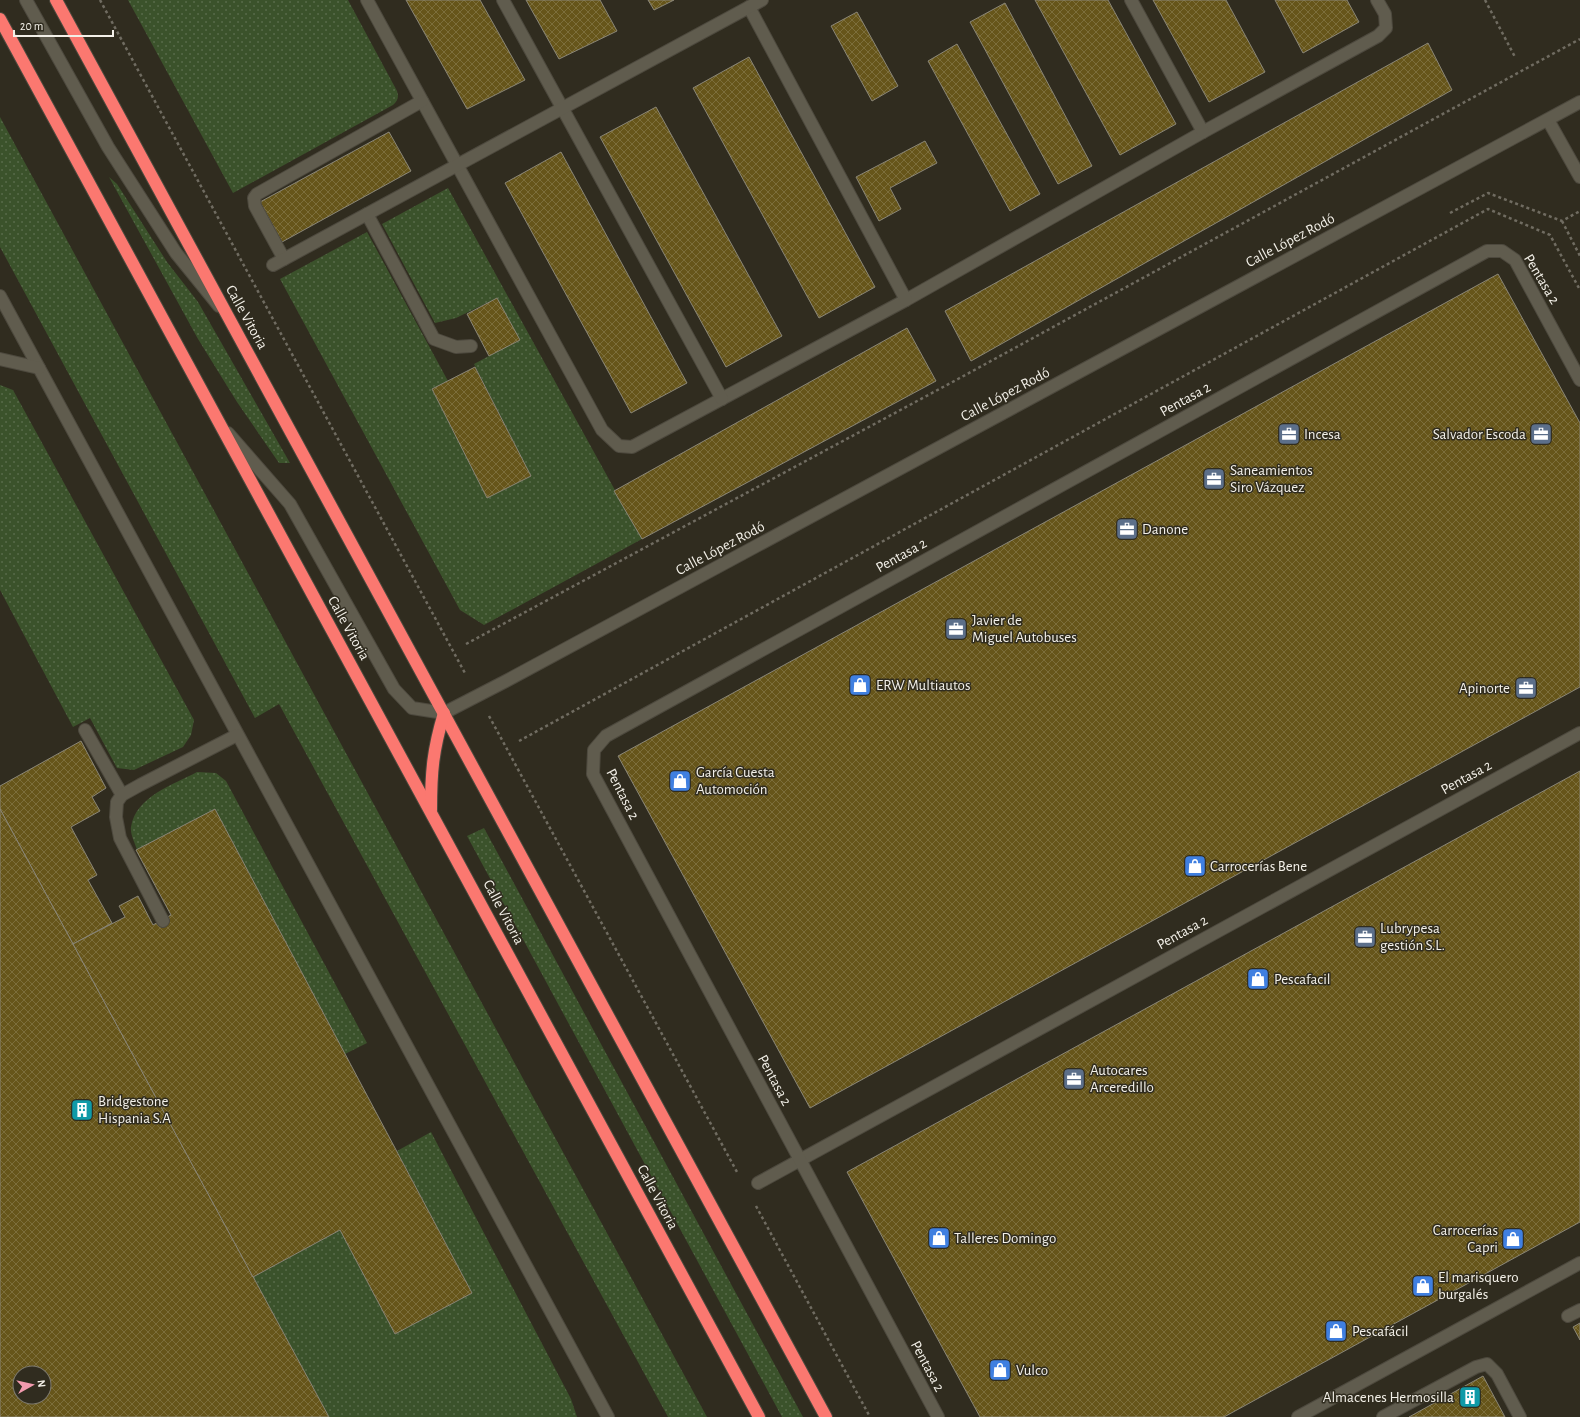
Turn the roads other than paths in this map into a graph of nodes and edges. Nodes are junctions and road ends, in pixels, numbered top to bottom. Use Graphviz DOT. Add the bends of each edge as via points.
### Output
graph roads {
  1 [pos="26,0"];
  2 [pos="56,0"];
  3 [pos="367,0"];
  4 [pos="503,0"];
  5 [pos="762,0"];
  6 [pos="1130,0"];
  7 [pos="1377,0"];
  8 [pos="749,7"];
  9 [pos="0,19"];
  10 [pos="422,101"];
  11 [pos="1580,102"];
  12 [pos="562,108"];
  13 [pos="1548,120"];
  14 [pos="1203,132"];
  15 [pos="457,164"];
  16 [pos="1580,178"];
  17 [pos="367,214"];
  18 [pos="0,296"];
  19 [pos="906,300"];
  20 [pos="233,325"];
  21 [pos="471,346"];
  22 [pos="0,358"];
  23 [pos="39,368"];
  24 [pos="1580,380"];
  25 [pos="722,399"];
  26 [pos="219,423"];
  27 [pos="444,713"];
  28 [pos="86,730"];
  29 [pos="1580,733"];
  30 [pos="238,735"];
  31 [pos="122,795"];
  32 [pos="431,812"];
  33 [pos="163,921"];
  34 [pos="800,1160"];
  35 [pos="758,1183"];
  36 [pos="1580,1263"];
  37 [pos="1580,1310"];
  38 [pos="1568,1316"];
  39 [pos="608,1417"];
  40 [pos="759,1417"];
  41 [pos="826,1417"];
  42 [pos="938,1417"];
  43 [pos="1298,1417"];
  44 [pos="1383,1417"];
  45 [pos="1520,1417"];
  1 -- 20 [label="street" via="108,147 176,253"];
  2 -- 20 [label="highway, Calle Vitoria"];
  3 -- 10 [label="street"];
  4 -- 12 [label="street"];
  5 -- 8 [label="street"];
  6 -- 14 [label="street"];
  7 -- 14 [label="street" via="1385,14 1386,28 1378,36"];
  8 -- 12 [label="street"];
  8 -- 19 [label="street"];
  9 -- 26 [label="highway, Calle Vitoria"];
  10 -- 15 [label="street"];
  10 -- 17 [label="street" via="254,198 278,262"];
  11 -- 13 [label="street, Calle López Rodó"];
  12 -- 15 [label="street"];
  12 -- 25 [label="street"];
  13 -- 16 [label="street"];
  13 -- 27 [label="street, Calle López Rodó"];
  14 -- 19 [label="street"];
  15 -- 17 [label="street"];
  15 -- 25 [label="street" via="602,430 619,446 632,447"];
  17 -- 21 [label="street" via="434,339 456,347"];
  18 -- 23 [label="street"];
  19 -- 25 [label="street"];
  20 -- 27 [label="highway, Calle Vitoria"];
  22 -- 23 [label="street"];
  23 -- 30 [label="street"];
  24 -- 34 [label="street, Pentasa 2" via="1515,260 1502,251 1487,251 606,736 594,750 593,774"];
  26 -- 27 [label="street, Calle Vitoria" via="290,504 394,689 412,708"];
  26 -- 32 [label="highway, Calle Vitoria"];
  27 -- 32 [label="highway" via="435,744 431,772"];
  27 -- 41 [label="highway, Calle Vitoria"];
  28 -- 31 [label="street"];
  29 -- 34 [label="street, Pentasa 2"];
  30 -- 31 [label="street"];
  30 -- 39 [label="street"];
  31 -- 33 [label="street" via="117,802 116,817 120,838"];
  32 -- 40 [label="highway, Calle Vitoria"];
  34 -- 35 [label="street, Pentasa 2"];
  34 -- 42 [label="street, Pentasa 2"];
  36 -- 43 [label="street"];
  37 -- 38 [label="street"];
  44 -- 45 [label="street" via="1476,1367 1487,1364 1497,1374"];
}
